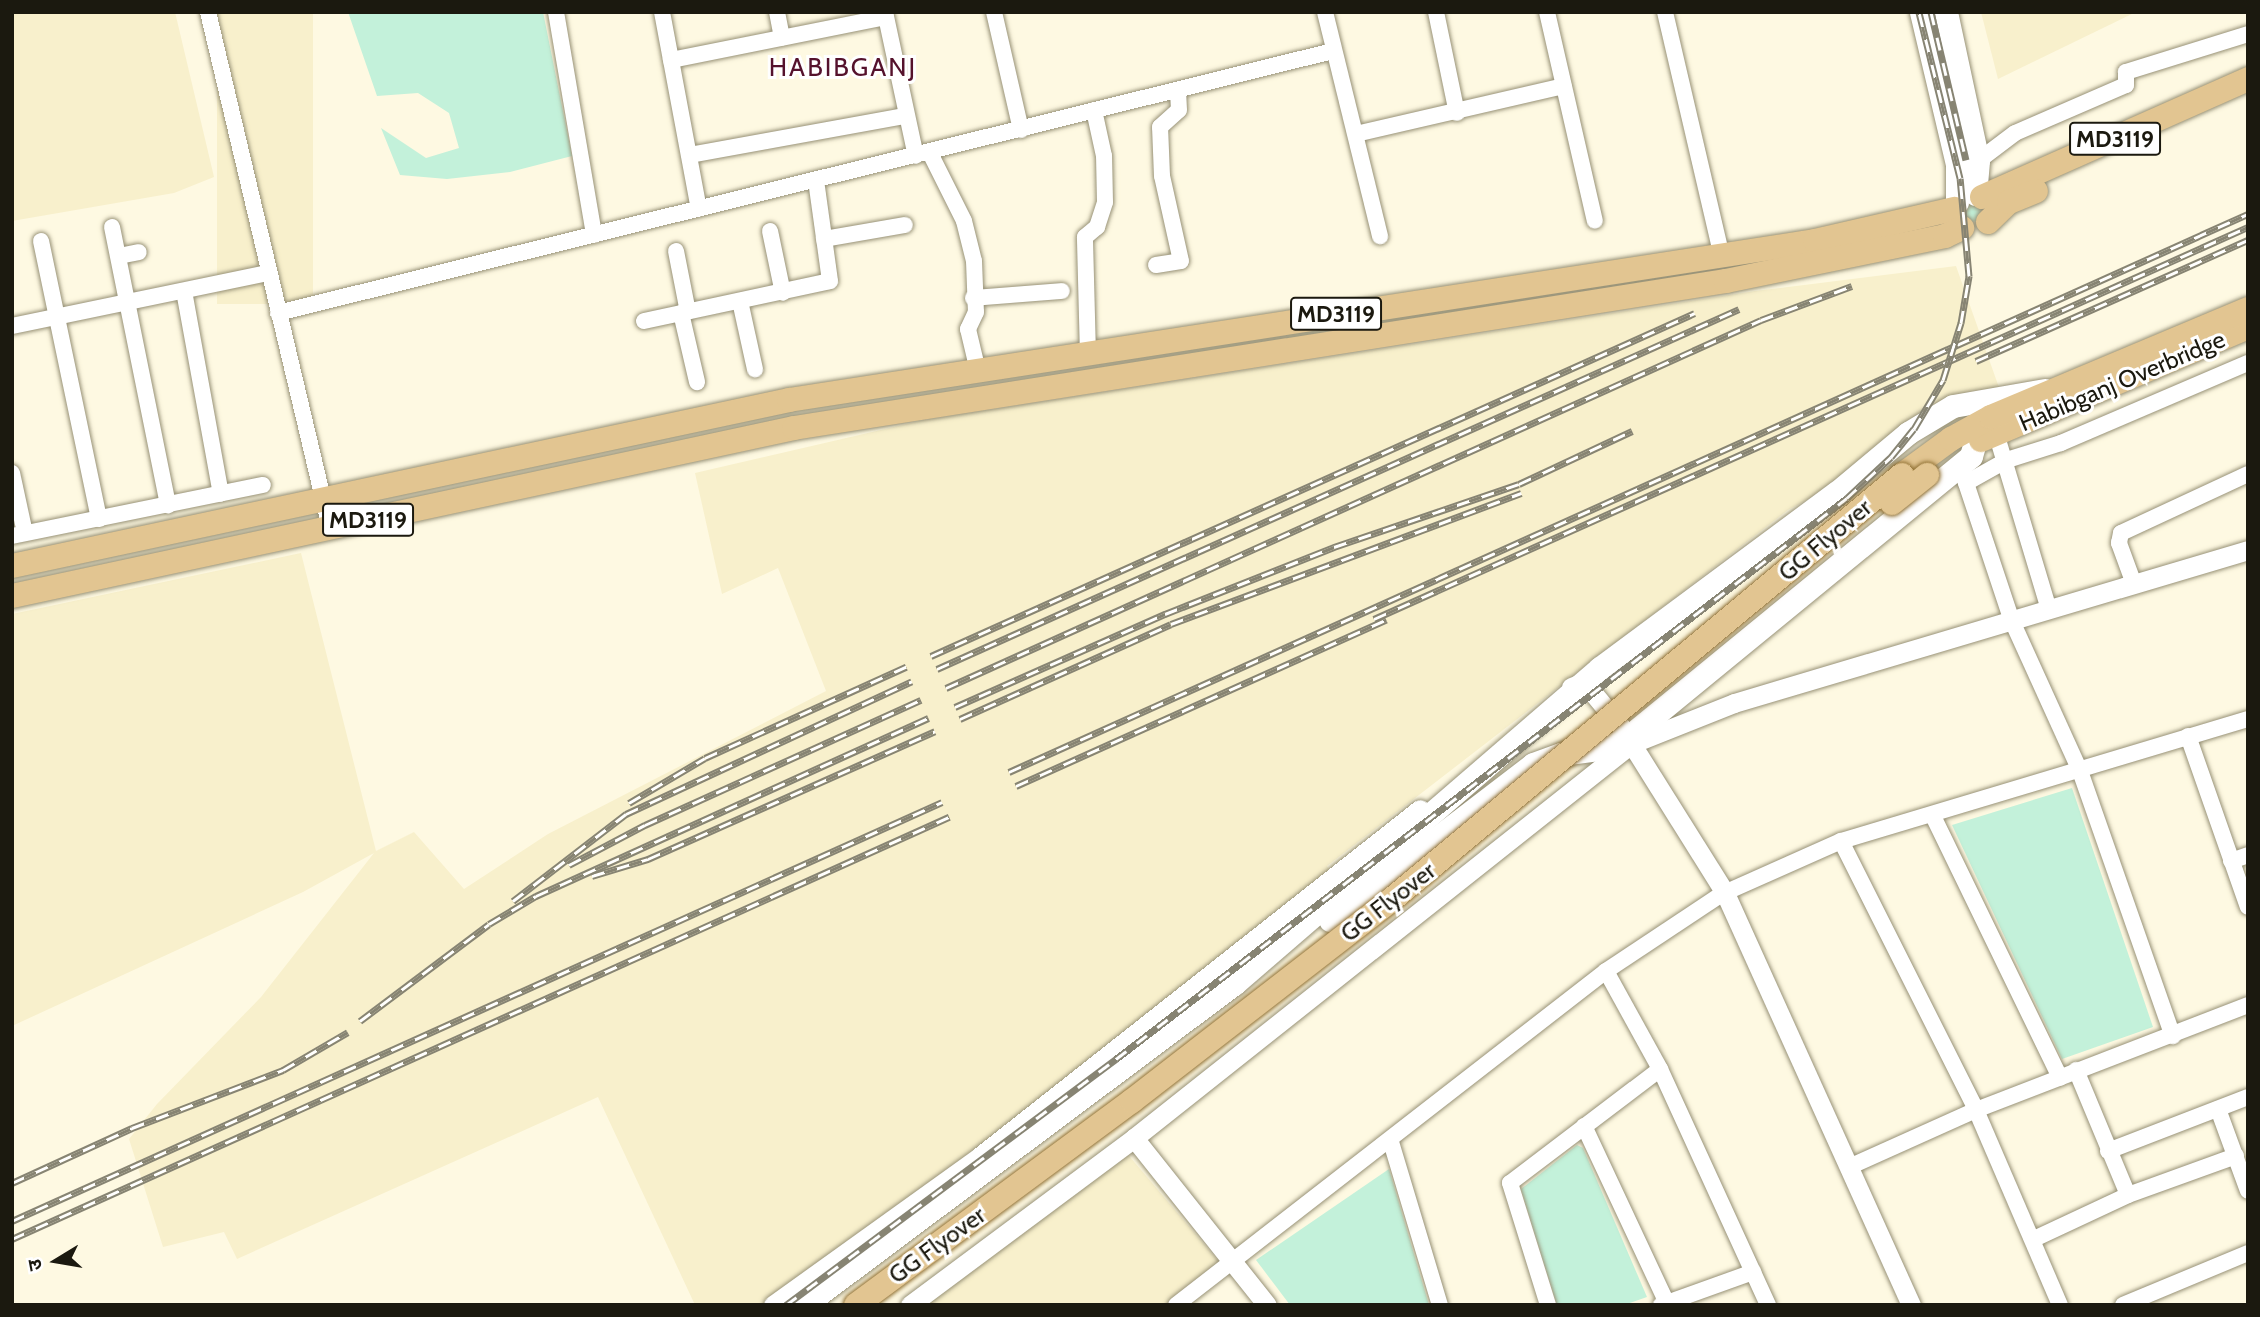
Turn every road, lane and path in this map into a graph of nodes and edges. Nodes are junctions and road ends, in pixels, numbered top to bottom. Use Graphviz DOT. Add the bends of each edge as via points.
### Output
graph roads {
  1 [pos="208,12"];
  2 [pos="556,12"];
  3 [pos="662,12"];
  4 [pos="777,12"];
  5 [pos="994,12"];
  6 [pos="1325,12"];
  7 [pos="1436,12"];
  8 [pos="1547,12"];
  9 [pos="1665,12"];
  10 [pos="1921,12"];
  11 [pos="1946,12"];
  12 [pos="886,15"];
  13 [pos="2248,34"];
  14 [pos="782,38"];
  15 [pos="1333,51"];
  16 [pos="671,60"];
  17 [pos="2248,79"];
  18 [pos="1564,86"];
  19 [pos="1178,91"];
  20 [pos="2248,96"];
  21 [pos="1094,110"];
  22 [pos="1457,113"];
  23 [pos="905,116"];
  24 [pos="1021,130"];
  25 [pos="1356,134"];
  26 [pos="690,155"];
  27 [pos="923,155"];
  28 [pos="1978,161"];
  29 [pos="816,180"];
  30 [pos="1966,206"];
  31 [pos="699,209"];
  32 [pos="1595,221"];
  33 [pos="905,225"];
  34 [pos="112,227"];
  35 [pos="769,232"];
  36 [pos="594,235"];
  37 [pos="1380,236"];
  38 [pos="824,239"];
  39 [pos="41,241"];
  40 [pos="676,251"];
  41 [pos="139,252"];
  42 [pos="1721,253"];
  43 [pos="119,256"];
  44 [pos="1156,265"];
  45 [pos="268,273"];
  46 [pos="184,290"];
  47 [pos="1062,291"];
  48 [pos="783,293"];
  49 [pos="973,298"];
  50 [pos="1424,300"];
  51 [pos="740,301"];
  52 [pos="129,303"];
  53 [pos="2248,309"];
  54 [pos="278,313"];
  55 [pos="685,313"];
  56 [pos="57,317"];
  57 [pos="644,321"];
  58 [pos="12,326"];
  59 [pos="2248,327"];
  60 [pos="1427,328"];
  61 [pos="1088,355"];
  62 [pos="2248,363"];
  63 [pos="755,369"];
  64 [pos="978,371"];
  65 [pos="696,382"];
  66 [pos="2058,388"];
  67 [pos="1986,438"];
  68 [pos="2007,460"];
  69 [pos="12,473"];
  70 [pos="1963,474"];
  71 [pos="2248,474"];
  72 [pos="1914,475"];
  73 [pos="263,485"];
  74 [pos="222,494"];
  75 [pos="323,500"];
  76 [pos="168,505"];
  77 [pos="99,519"];
  78 [pos="330,528"];
  79 [pos="18,535"];
  80 [pos="2248,550"];
  81 [pos="12,566"];
  82 [pos="2134,584"];
  83 [pos="12,596"];
  84 [pos="2049,610"];
  85 [pos="2012,621"];
  86 [pos="1584,682"];
  87 [pos="2248,719"];
  88 [pos="2188,736"];
  89 [pos="1630,741"];
  90 [pos="2080,771"];
  91 [pos="1933,816"];
  92 [pos="1841,841"];
  93 [pos="2248,855"];
  94 [pos="2231,861"];
  95 [pos="1725,893"];
  96 [pos="2248,907"];
  97 [pos="1606,971"];
  98 [pos="2248,1004"];
  99 [pos="2173,1036"];
  100 [pos="1660,1069"];
  101 [pos="2076,1070"];
  102 [pos="2060,1077"];
  103 [pos="2248,1097"];
  104 [pos="2218,1109"];
  105 [pos="1976,1110"];
  106 [pos="1584,1126"];
  107 [pos="1134,1138"];
  108 [pos="1391,1142"];
  109 [pos="2108,1151"];
  110 [pos="2236,1156"];
  111 [pos="1849,1167"];
  112 [pos="2248,1191"];
  113 [pos="2128,1195"];
  114 [pos="2034,1239"];
  115 [pos="2248,1254"];
  116 [pos="1232,1261"];
  117 [pos="1753,1272"];
  118 [pos="1664,1304"];
  119 [pos="773,1305"];
  120 [pos="804,1305"];
  121 [pos="823,1305"];
  122 [pos="856,1305"];
  123 [pos="884,1305"];
  124 [pos="910,1305"];
  125 [pos="1176,1305"];
  126 [pos="1267,1305"];
  127 [pos="1440,1305"];
  128 [pos="1548,1305"];
  129 [pos="1768,1305"];
  130 [pos="1911,1305"];
  131 [pos="2060,1305"];
  132 [pos="2123,1305"];
  1 -- 45 [label="street"];
  2 -- 36 [label="street"];
  3 -- 16 [label="street"];
  4 -- 14 [label="street"];
  5 -- 24 [label="street"];
  6 -- 15 [label="street"];
  7 -- 22 [label="street"];
  8 -- 18 [label="street"];
  9 -- 42 [label="street"];
  10 -- 30 [label="main road"];
  11 -- 28 [label="main road"];
  12 -- 14 [label="street"];
  12 -- 23 [label="street"];
  13 -- 28 [label="street" via="2126,72 2126,85 2015,133"];
  14 -- 16 [label="street"];
  15 -- 19 [label="street"];
  15 -- 25 [label="street"];
  16 -- 26 [label="street"];
  17 -- 30 [label="main road, MD3119"];
  18 -- 22 [label="street"];
  18 -- 32 [label="street"];
  19 -- 21 [label="street"];
  19 -- 44 [label="street" via="1179,110 1160,127 1162,176 1181,261"];
  20 -- 30 [label="main road, MD3119" via="2010,202 1973,231"];
  21 -- 24 [label="street"];
  21 -- 61 [label="street" via="1104,156 1105,202 1097,227 1085,237"];
  22 -- 25 [label="street"];
  23 -- 26 [label="street"];
  23 -- 27 [label="street"];
  24 -- 27 [label="street"];
  25 -- 37 [label="street"];
  26 -- 31 [label="street"];
  27 -- 29 [label="street"];
  27 -- 49 [label="street" via="964,221 974,261"];
  28 -- 30 [label="main road"];
  29 -- 31 [label="street"];
  29 -- 38 [label="street"];
  30 -- 42 [label="main road, MD3119" via="1815,241"];
  30 -- 60 [label="main road, MD3119" via="1945,236 1726,281"];
  31 -- 36 [label="street"];
  33 -- 38 [label="street"];
  34 -- 43 [label="street"];
  35 -- 48 [label="street"];
  36 -- 54 [label="street"];
  38 -- 48 [label="street" via="830,281"];
  39 -- 56 [label="street"];
  40 -- 55 [label="street"];
  41 -- 43 [label="street"];
  42 -- 50 [label="main road, MD3119"];
  43 -- 52 [label="street"];
  45 -- 46 [label="street"];
  45 -- 54 [label="street"];
  46 -- 52 [label="street"];
  46 -- 74 [label="street"];
  47 -- 49 [label="street"];
  48 -- 51 [label="street"];
  49 -- 64 [label="street" via="976,312 968,329"];
  50 -- 60 [label="main road"];
  50 -- 61 [label="main road, MD3119"];
  51 -- 55 [label="street"];
  51 -- 63 [label="street"];
  52 -- 56 [label="street"];
  52 -- 76 [label="street"];
  53 -- 66 [label="main road, Habibganj Overbridge"];
  54 -- 75 [label="street"];
  55 -- 57 [label="street"];
  55 -- 65 [label="street"];
  56 -- 58 [label="street"];
  56 -- 77 [label="street"];
  59 -- 67 [label="main road, Habibganj Overbridge"];
  60 -- 78 [label="main road, MD3119" via="794,428"];
  61 -- 64 [label="main road, MD3119"];
  62 -- 68 [label="street" via="2061,443"];
  64 -- 75 [label="main road, MD3119" via="789,400"];
  66 -- 72 [label="main road, Habibganj Overbridge" via="1951,439"];
  66 -- 86 [label="main road" via="1953,405 1908,433 1836,493"];
  67 -- 68 [label="street"];
  67 -- 70 [label="main road"];
  67 -- 72 [label="main road, Habibganj Overbridge"];
  68 -- 70 [label="street"];
  68 -- 84 [label="street"];
  69 -- 79 [label="street"];
  70 -- 85 [label="street"];
  70 -- 89 [label="main road"];
  71 -- 82 [label="street" via="2121,533 2119,544"];
  72 -- 122 [label="main road, GG Flyover, bridge" via="1423,875 1132,1101"];
  72 -- 123 [label="main road, GG Flyover, bridge" via="1380,929"];
  73 -- 74 [label="street"];
  74 -- 76 [label="street"];
  75 -- 78 [label="street"];
  75 -- 81 [label="main road, MD3119"];
  76 -- 77 [label="street"];
  77 -- 79 [label="street"];
  78 -- 83 [label="main road, MD3119"];
  80 -- 82 [label="street"];
  82 -- 84 [label="street"];
  84 -- 85 [label="street"];
  85 -- 89 [label="street" via="1698,715"];
  85 -- 90 [label="street"];
  86 -- 89 [label="street"];
  86 -- 119 [label="street" via="1559,691 1409,819 980,1156"];
  86 -- 120 [label="main road" via="1236,983"];
  87 -- 88 [label="street"];
  88 -- 90 [label="street"];
  88 -- 94 [label="street"];
  89 -- 95 [label="street"];
  89 -- 107 [label="street"];
  89 -- 121 [label="main road" via="1533,764"];
  90 -- 91 [label="street"];
  90 -- 99 [label="street"];
  91 -- 92 [label="street"];
  91 -- 102 [label="street"];
  92 -- 95 [label="street"];
  92 -- 105 [label="street"];
  93 -- 94 [label="street"];
  94 -- 96 [label="street"];
  95 -- 97 [label="street"];
  95 -- 111 [label="street"];
  97 -- 100 [label="street"];
  97 -- 108 [label="street"];
  98 -- 99 [label="street"];
  99 -- 101 [label="street"];
  100 -- 106 [label="street"];
  100 -- 117 [label="street"];
  101 -- 102 [label="street"];
  101 -- 109 [label="street"];
  102 -- 105 [label="street"];
  103 -- 104 [label="street"];
  104 -- 109 [label="street"];
  104 -- 110 [label="street"];
  105 -- 111 [label="street"];
  105 -- 114 [label="street"];
  106 -- 118 [label="street"];
  106 -- 128 [label="street" via="1510,1183"];
  107 -- 116 [label="street"];
  107 -- 124 [label="street"];
  108 -- 116 [label="street"];
  108 -- 127 [label="street"];
  109 -- 113 [label="street"];
  110 -- 112 [label="street"];
  110 -- 113 [label="street"];
  111 -- 130 [label="street"];
  113 -- 114 [label="street"];
  114 -- 131 [label="street"];
  115 -- 132 [label="street"];
  116 -- 125 [label="street"];
  116 -- 126 [label="street"];
  117 -- 118 [label="street"];
  117 -- 129 [label="street"];
}
